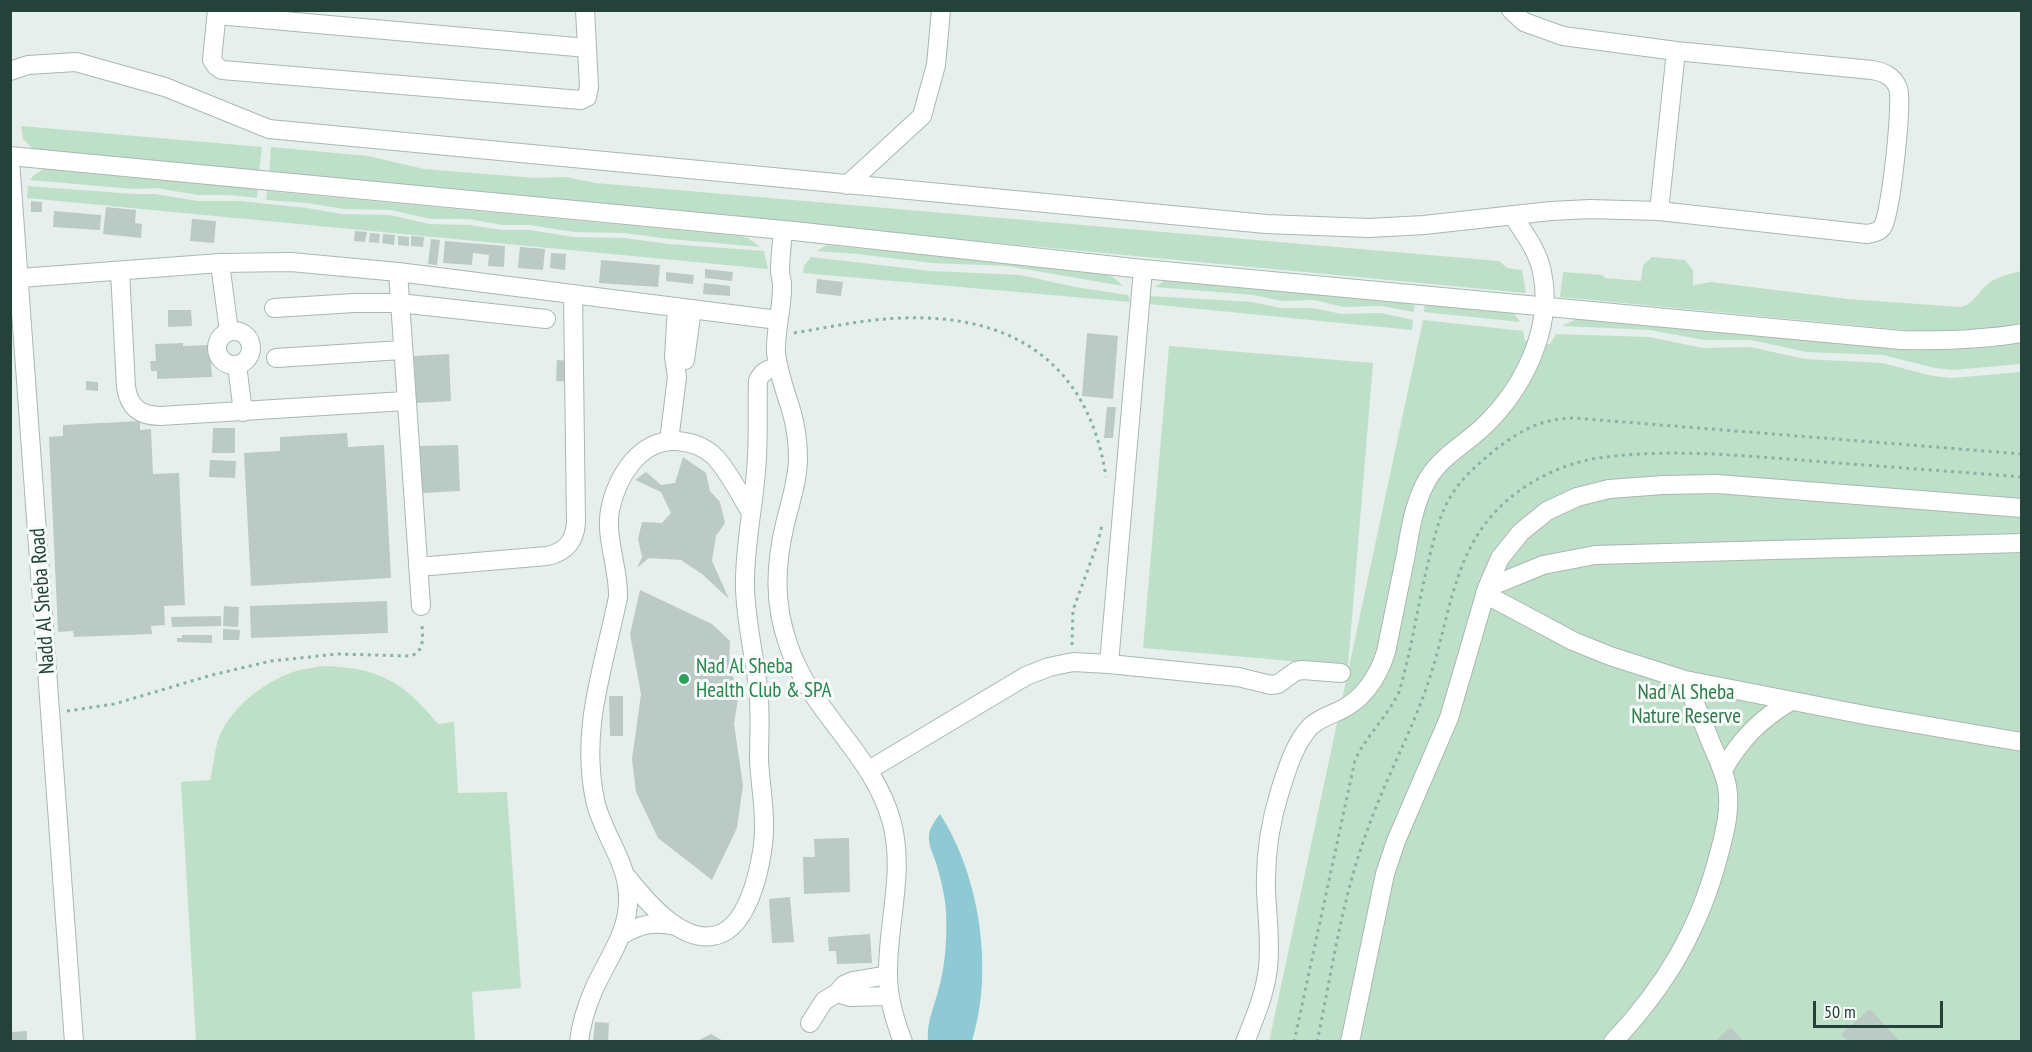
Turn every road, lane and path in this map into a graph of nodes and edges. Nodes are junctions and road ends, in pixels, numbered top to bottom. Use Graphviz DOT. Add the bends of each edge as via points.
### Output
graph roads {
  1 [pos="585,10"];
  2 [pos="941,10"];
  3 [pos="1511,10"];
  4 [pos="217,13"];
  5 [pos="587,48"];
  6 [pos="1676,51"];
  7 [pos="10,71"];
  8 [pos="10,158"];
  9 [pos="847,185"];
  10 [pos="1659,212"];
  11 [pos="1513,216"];
  12 [pos="789,231"];
  13 [pos="220,262"];
  14 [pos="1143,269"];
  15 [pos="120,271"];
  16 [pos="398,272"];
  17 [pos="20,278"];
  18 [pos="573,294"];
  19 [pos="399,303"];
  20 [pos="1540,305"];
  21 [pos="274,308"];
  22 [pos="684,308"];
  23 [pos="546,319"];
  24 [pos="778,328"];
  25 [pos="2022,333"];
  26 [pos="402,350"];
  27 [pos="276,358"];
  28 [pos="778,367"];
  29 [pos="405,401"];
  30 [pos="243,412"];
  31 [pos="669,441"];
  32 [pos="2022,454"];
  33 [pos="1106,487"];
  34 [pos="2022,508"];
  35 [pos="750,511"];
  36 [pos="1103,520"];
  37 [pos="2022,543"];
  38 [pos="418,567"];
  39 [pos="1486,591"];
  40 [pos="421,606"];
  41 [pos="1073,662"];
  42 [pos="1109,664"];
  43 [pos="1341,673"];
  44 [pos="1685,680"];
  45 [pos="1791,701"];
  46 [pos="51,712"];
  47 [pos="2022,742"];
  48 [pos="869,770"];
  49 [pos="1723,770"];
  50 [pos="625,875"];
  51 [pos="676,926"];
  52 [pos="622,935"];
  53 [pos="888,975"];
  54 [pos="837,993"];
  55 [pos="889,996"];
  56 [pos="810,1023"];
  57 [pos="74,1041"];
  58 [pos="579,1041"];
  59 [pos="903,1041"];
  60 [pos="1245,1041"];
  61 [pos="1293,1041"];
  62 [pos="1350,1041"];
  63 [pos="1613,1041"];
  1 -- 5 [label="street"];
  2 -- 9 [label="street" via="936,64 922,116"];
  3 -- 6 [label="street" via="1524,22 1563,36"];
  4 -- 5 [label="street"];
  4 -- 5 [label="street" via="213,60 226,71 581,100 589,90"];
  6 -- 10 [label="street"];
  6 -- 10 [label="street" via="1872,70 1889,76 1900,98 1888,211 1878,232"];
  7 -- 9 [label="street" via="27,65 76,62 165,87 269,129"];
  8 -- 12 [label="street"];
  8 -- 17 [label="street, Nadd Al Sheba Road"];
  9 -- 11 [label="street" via="1320,228 1424,225"];
  10 -- 11 [label="street" via="1590,209"];
  11 -- 20 [label="street" via="1537,255 1544,289"];
  12 -- 14 [label="street"];
  12 -- 24 [label="street" via="780,271"];
  13 -- 15 [label="street"];
  13 -- 16 [label="street" via="291,262"];
  13 -- 30 [label="street" via="230,332 244,335 251,348 250,356 237,365"];
  14 -- 20 [label="street"];
  14 -- 42 [label="street"];
  15 -- 17 [label="street"];
  15 -- 30 [label="street" via="126,387 133,406 149,416"];
  16 -- 18 [label="street"];
  16 -- 19 [label="street"];
  17 -- 46 [label="street, Nadd Al Sheba Road"];
  18 -- 22 [label="street"];
  18 -- 38 [label="street" via="576,522 572,541 565,549 547,556"];
  19 -- 21 [label="street"];
  19 -- 23 [label="street"];
  19 -- 26 [label="street"];
  20 -- 25 [label="street" via="1901,340 1947,341"];
  20 -- 60 [label="street" via="1533,355 1517,387 1480,430 1436,467 1425,483 1412,519 1382,667 1353,703 1313,724 1292,759 1271,823 1266,856 1270,941 1267,976"];
  22 -- 24 [label="street"];
  22 -- 31 [label="street" via="674,357 677,377"];
  24 -- 28 [label="street"];
  24 -- 33 [label="path" via="913,318 963,323 1021,340 1048,359 1071,384 1088,412 1100,443"];
  26 -- 27 [label="street"];
  26 -- 29 [label="street"];
  28 -- 35 [label="street" via="768,369 758,380 758,456"];
  28 -- 48 [label="street" via="793,417 798,461 778,560 780,617 801,675"];
  29 -- 30 [label="street"];
  29 -- 38 [label="street"];
  31 -- 35 [label="street" via="686,441 714,456"];
  31 -- 50 [label="street" via="653,444 628,466 616,489 610,514 618,597 592,712 590,757 602,824"];
  32 -- 61 [label="path" via="1575,418 1549,420 1525,429 1480,462 1455,489 1439,522 1399,692 1356,760"];
  34 -- 39 [label="street" via="1717,484 1609,489 1577,497 1547,511 1521,532 1500,558"];
  35 -- 51 [label="street" via="745,587 758,688 762,850 750,897 731,927 722,934 699,937"];
  36 -- 41 [label="path" via="1073,610"];
  37 -- 39 [label="street" via="1595,555 1543,565"];
  38 -- 40 [label="street"];
  39 -- 44 [label="street" via="1573,641 1647,670"];
  39 -- 62 [label="street" via="1449,718 1385,874"];
  40 -- 46 [label="path" via="422,647 411,656 338,654 271,661 114,704"];
  41 -- 42 [label="street"];
  41 -- 48 [label="street" via="1026,676"];
  42 -- 43 [label="street" via="1238,677 1271,685 1296,671"];
  44 -- 45 [label="street"];
  44 -- 49 [label="street"];
  45 -- 47 [label="street"];
  45 -- 49 [label="street" via="1744,737"];
  46 -- 57 [label="street, Nadd Al Sheba Road"];
  48 -- 53 [label="street" via="889,814 897,852"];
  49 -- 63 [label="street" via="1727,819 1701,912 1662,983"];
  50 -- 51 [label="street"];
  50 -- 52 [label="street" via="627,915"];
  51 -- 52 [label="street" via="648,923"];
  52 -- 58 [label="street" via="594,989"];
  53 -- 54 [label="street" via="848,983"];
  53 -- 55 [label="street"];
  54 -- 55 [label="street" via="850,997"];
  54 -- 56 [label="street" via="824,1001"];
  55 -- 59 [label="street"];
}
